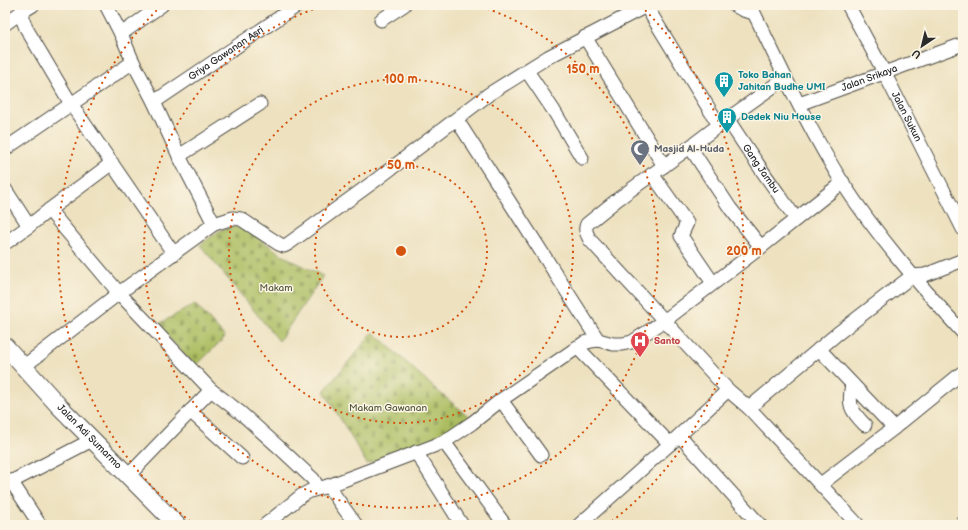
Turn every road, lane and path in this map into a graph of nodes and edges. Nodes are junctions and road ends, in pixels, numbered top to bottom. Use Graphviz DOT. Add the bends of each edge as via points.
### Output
graph roads {
  1 [pos="33,5"];
  2 [pos="106,5"];
  3 [pos="162,5"];
  4 [pos="298,5"];
  5 [pos="404,5"];
  6 [pos="734,5"];
  7 [pos="848,5"];
  8 [pos="647,6"];
  9 [pos="758,9"];
  10 [pos="20,13"];
  11 [pos="381,20"];
  12 [pos="5,24"];
  13 [pos="121,34"];
  14 [pos="585,38"];
  15 [pos="963,44"];
  16 [pos="133,62"];
  17 [pos="527,71"];
  18 [pos="884,72"];
  19 [pos="786,78"];
  20 [pos="154,102"];
  21 [pos="71,104"];
  22 [pos="260,104"];
  23 [pos="798,104"];
  24 [pos="457,120"];
  25 [pos="723,122"];
  26 [pos="690,147"];
  27 [pos="5,149"];
  28 [pos="179,156"];
  29 [pos="582,158"];
  30 [pos="112,164"];
  31 [pos="664,166"];
  32 [pos="652,174"];
  33 [pos="843,182"];
  34 [pos="5,189"];
  35 [pos="49,210"];
  36 [pos="796,219"];
  37 [pos="214,224"];
  38 [pos="29,226"];
  39 [pos="963,228"];
  40 [pos="7,242"];
  41 [pos="761,248"];
  42 [pos="174,254"];
  43 [pos="963,260"];
  44 [pos="912,276"];
  45 [pos="713,283"];
  46 [pos="119,293"];
  47 [pos="664,321"];
  48 [pos="963,333"];
  49 [pos="598,340"];
  50 [pos="5,346"];
  51 [pos="577,347"];
  52 [pos="819,349"];
  53 [pos="23,367"];
  54 [pos="963,372"];
  55 [pos="852,384"];
  56 [pos="211,390"];
  57 [pos="728,390"];
  58 [pos="501,400"];
  59 [pos="749,408"];
  60 [pos="190,411"];
  61 [pos="866,424"];
  62 [pos="894,428"];
  63 [pos="92,440"];
  64 [pos="675,440"];
  65 [pos="444,442"];
  66 [pos="416,452"];
  67 [pos="541,455"];
  68 [pos="242,458"];
  69 [pos="128,476"];
  70 [pos="8,483"];
  71 [pos="821,484"];
  72 [pos="323,487"];
  73 [pos="40,525"];
  74 [pos="177,525"];
  75 [pos="264,525"];
  76 [pos="356,525"];
  77 [pos="462,525"];
  78 [pos="505,525"];
  79 [pos="578,525"];
  80 [pos="760,525"];
  81 [pos="858,525"];
  1 -- 10 [label="street"];
  2 -- 13 [label="street"];
  3 -- 13 [label="street"];
  4 -- 20 [label="street, Griya Gawanan Asri"];
  5 -- 11 [label="street"];
  6 -- 9 [label="street" via="743,10"];
  7 -- 18 [label="street, Jalan Sukun"];
  8 -- 14 [label="street"];
  8 -- 25 [label="street, Gang Jambu"];
  9 -- 19 [label="street"];
  10 -- 12 [label="street"];
  10 -- 21 [label="street" via="26,28"];
  13 -- 16 [label="street"];
  14 -- 17 [label="street"];
  14 -- 31 [label="street"];
  15 -- 18 [label="street, Jalan Srikaya"];
  16 -- 20 [label="street"];
  16 -- 21 [label="street"];
  17 -- 24 [label="street" via="489,94"];
  17 -- 29 [label="street"];
  18 -- 23 [label="street, Jalan Srikaya"];
  18 -- 39 [label="street, Jalan Sukun"];
  19 -- 23 [label="street"];
  19 -- 25 [label="street"];
  20 -- 28 [label="street"];
  21 -- 27 [label="street"];
  21 -- 30 [label="street"];
  22 -- 28 [label="street"];
  23 -- 33 [label="street"];
  24 -- 37 [label="street" via="284,246 241,219 233,218"];
  24 -- 49 [label="street"];
  25 -- 26 [label="street"];
  25 -- 36 [label="street, Gang Jambu" via="759,165"];
  26 -- 31 [label="street"];
  26 -- 41 [label="street" via="730,208"];
  28 -- 37 [label="street"];
  30 -- 35 [label="street"];
  30 -- 42 [label="street"];
  31 -- 32 [label="street"];
  32 -- 45 [label="street" via="687,223 681,236"];
  32 -- 47 [label="street" via="586,224 585,231 590,240"];
  33 -- 36 [label="street"];
  33 -- 44 [label="street"];
  34 -- 38 [label="street"];
  35 -- 38 [label="street"];
  35 -- 46 [label="street"];
  36 -- 41 [label="street"];
  37 -- 42 [label="street"];
  38 -- 40 [label="street"];
  41 -- 45 [label="street"];
  42 -- 46 [label="street"];
  43 -- 44 [label="street" via="925,275"];
  44 -- 48 [label="street"];
  44 -- 52 [label="street"];
  45 -- 47 [label="street"];
  46 -- 53 [label="street"];
  46 -- 56 [label="street"];
  47 -- 49 [label="street" via="632,342 612,344"];
  47 -- 57 [label="street"];
  49 -- 51 [label="street"];
  50 -- 53 [label="main road, Jalan Adi Sumarmo"];
  51 -- 58 [label="street"];
  51 -- 64 [label="street"];
  52 -- 55 [label="street"];
  52 -- 59 [label="street"];
  53 -- 63 [label="main road, Jalan Adi Sumarmo"];
  54 -- 62 [label="street"];
  55 -- 61 [label="street" via="850,406"];
  55 -- 62 [label="street"];
  56 -- 60 [label="street"];
  56 -- 72 [label="street" via="242,414"];
  57 -- 59 [label="street"];
  57 -- 64 [label="street"];
  58 -- 65 [label="street"];
  58 -- 67 [label="street"];
  59 -- 71 [label="street"];
  60 -- 68 [label="street"];
  60 -- 69 [label="street"];
  62 -- 71 [label="street"];
  63 -- 69 [label="main road, Jalan Adi Sumarmo"];
  63 -- 70 [label="street"];
  64 -- 79 [label="street"];
  64 -- 80 [label="street"];
  65 -- 66 [label="street"];
  65 -- 78 [label="street"];
  66 -- 72 [label="street"];
  66 -- 77 [label="street"];
  69 -- 74 [label="main road, Jalan Adi Sumarmo"];
  70 -- 73 [label="street"];
  71 -- 81 [label="street"];
  72 -- 75 [label="street" via="301,496"];
  72 -- 76 [label="street"];
}
